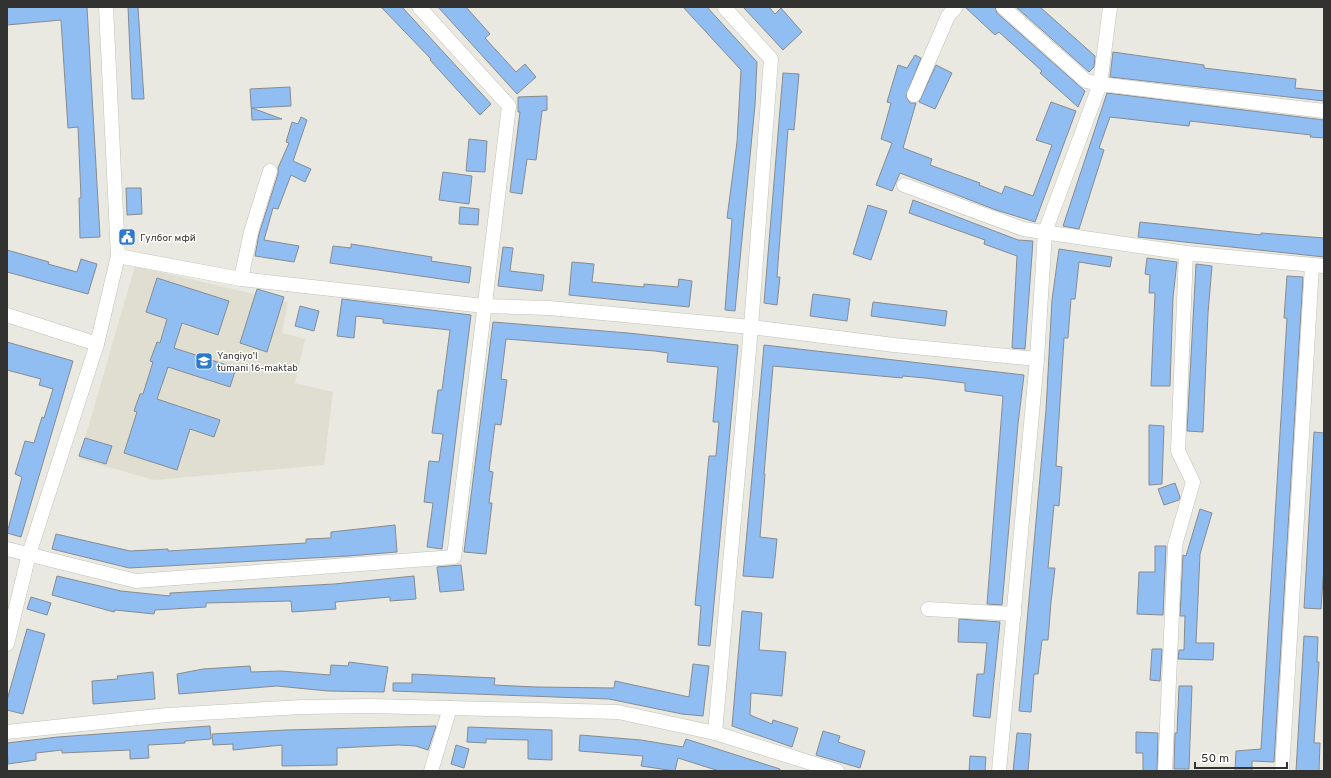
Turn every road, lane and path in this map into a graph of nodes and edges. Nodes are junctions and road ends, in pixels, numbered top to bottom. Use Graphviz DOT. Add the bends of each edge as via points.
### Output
graph roads {
  1 [pos="106,7"];
  2 [pos="419,7"];
  3 [pos="724,7"];
  4 [pos="956,7"];
  5 [pos="1003,7"];
  6 [pos="1110,7"];
  7 [pos="1100,84"];
  8 [pos="914,95"];
  9 [pos="1324,111"];
  10 [pos="270,171"];
  11 [pos="904,185"];
  12 [pos="1045,232"];
  13 [pos="1186,253"];
  14 [pos="118,256"];
  15 [pos="1318,266"];
  16 [pos="241,279"];
  17 [pos="484,306"];
  18 [pos="7,315"];
  19 [pos="751,327"];
  20 [pos="96,344"];
  21 [pos="1037,359"];
  22 [pos="7,549"];
  23 [pos="29,554"];
  24 [pos="928,609"];
  25 [pos="1014,614"];
  26 [pos="7,644"];
  27 [pos="450,708"];
  28 [pos="7,732"];
  29 [pos="715,733"];
  30 [pos="431,771"];
  31 [pos="837,771"];
  32 [pos="999,771"];
  33 [pos="1165,771"];
  34 [pos="1282,771"];
  1 -- 14 [label="street"];
  2 -- 17 [label="street" via="509,106"];
  3 -- 19 [label="street" via="771,58"];
  4 -- 8 [label="street" via="948,16"];
  5 -- 7 [label="street" via="1086,81"];
  6 -- 7 [label="street"];
  7 -- 9 [label="street"];
  7 -- 12 [label="street"];
  10 -- 16 [label="street" via="251,232"];
  11 -- 12 [label="street" via="1023,229"];
  12 -- 13 [label="street"];
  12 -- 21 [label="street"];
  13 -- 15 [label="street"];
  13 -- 33 [label="street" via="1178,451 1193,482 1175,545"];
  14 -- 16 [label="street"];
  14 -- 20 [label="street"];
  15 -- 34 [label="street"];
  16 -- 17 [label="street"];
  17 -- 19 [label="street" via="549,308"];
  17 -- 23 [label="street" via="454,557 136,581"];
  18 -- 20 [label="street"];
  19 -- 21 [label="street"];
  19 -- 29 [label="street"];
  20 -- 23 [label="street"];
  21 -- 25 [label="street"];
  22 -- 23 [label="street"];
  23 -- 26 [label="street"];
  24 -- 25 [label="street"];
  25 -- 32 [label="street"];
  27 -- 28 [label="street" via="302,707 167,715"];
  27 -- 29 [label="street" via="618,712"];
  27 -- 30 [label="street"];
  29 -- 31 [label="street"];
}
